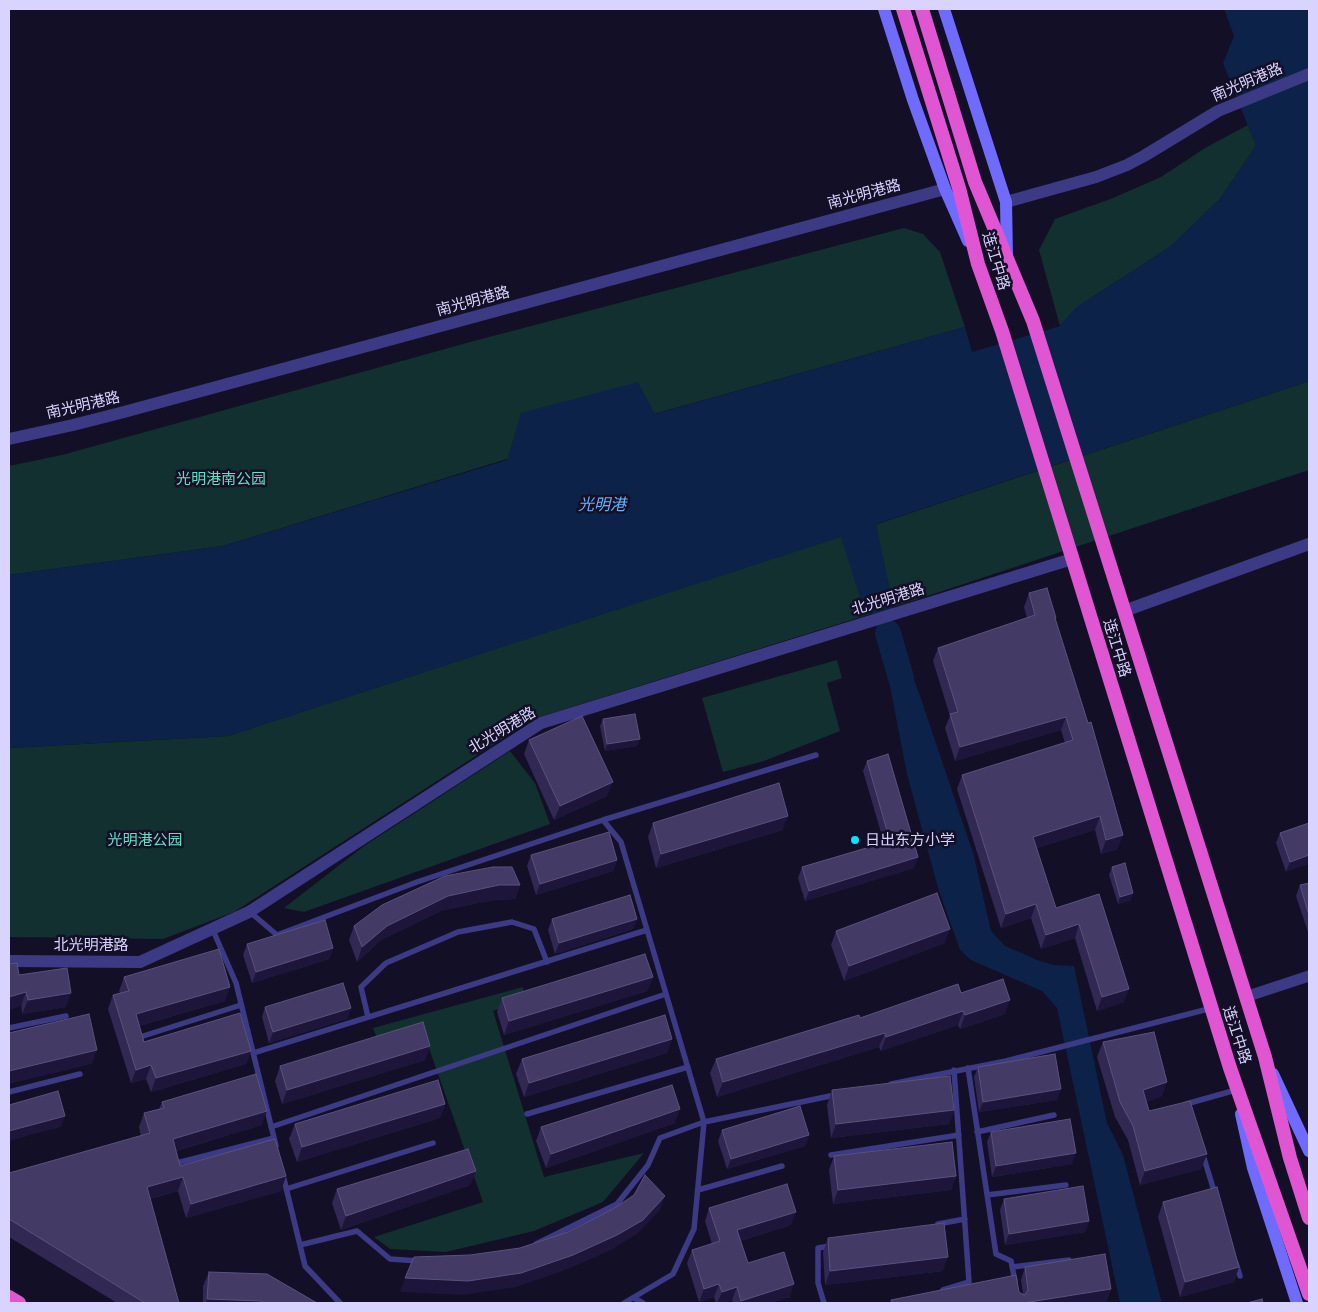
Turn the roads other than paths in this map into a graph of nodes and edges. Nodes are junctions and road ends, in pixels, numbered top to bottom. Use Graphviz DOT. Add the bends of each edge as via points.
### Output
graph roads {
  1 [pos="884,9"];
  2 [pos="903,9"];
  3 [pos="922,9"];
  4 [pos="944,9"];
  5 [pos="1309,74"];
  6 [pos="952,188"];
  7 [pos="1006,202"];
  8 [pos="1007,257"];
  9 [pos="9,439"];
  10 [pos="1309,544"];
  11 [pos="1072,558"];
  12 [pos="1124,611"];
  13 [pos="816,755"];
  14 [pos="603,820"];
  15 [pos="249,912"];
  16 [pos="212,928"];
  17 [pos="647,930"];
  18 [pos="9,961"];
  19 [pos="547,962"];
  20 [pos="1309,976"];
  21 [pos="666,994"];
  22 [pos="1246,997"];
  23 [pos="241,1005"];
  24 [pos="1212,1008"];
  25 [pos="66,1016"];
  26 [pos="368,1018"];
  27 [pos="9,1028"];
  28 [pos="140,1037"];
  29 [pos="253,1053"];
  30 [pos="1265,1057"];
  31 [pos="688,1067"];
  32 [pos="968,1068"];
  33 [pos="1230,1068"];
  34 [pos="954,1070"];
  35 [pos="80,1074"];
  36 [pos="887,1084"];
  37 [pos="1236,1090"];
  38 [pos="9,1092"];
  39 [pos="839,1094"];
  40 [pos="1189,1113"];
  41 [pos="527,1114"];
  42 [pos="1054,1115"];
  43 [pos="704,1122"];
  44 [pos="271,1127"];
  45 [pos="977,1132"];
  46 [pos="959,1136"];
  47 [pos="274,1138"];
  48 [pos="433,1143"];
  49 [pos="1201,1149"];
  50 [pos="1309,1151"];
  51 [pos="278,1155"];
  52 [pos="831,1155"];
  53 [pos="177,1163"];
  54 [pos="782,1166"];
  55 [pos="282,1172"];
  56 [pos="1066,1186"];
  57 [pos="286,1189"];
  58 [pos="698,1190"];
  59 [pos="987,1195"];
  60 [pos="1218,1203"];
  61 [pos="1309,1218"];
  62 [pos="965,1219"];
  63 [pos="936,1225"];
  64 [pos="838,1244"];
  65 [pos="300,1245"];
  66 [pos="532,1246"];
  67 [pos="1235,1258"];
  68 [pos="1080,1259"];
  69 [pos="425,1262"];
  70 [pos="1012,1267"];
  71 [pos="1240,1276"];
  72 [pos="1016,1285"];
  73 [pos="934,1293"];
  74 [pos="1309,1294"];
  75 [pos="9,1297"];
  76 [pos="634,1298"];
  77 [pos="19,1303"];
  78 [pos="340,1303"];
  79 [pos="624,1303"];
  80 [pos="643,1303"];
  81 [pos="824,1303"];
  82 [pos="1297,1303"];
  1 -- 6 [label="main road" via="913,100"];
  2 -- 6 [label="highway, 连江中路"];
  3 -- 8 [label="highway, 连江中路" via="976,182"];
  4 -- 7 [label="main road"];
  5 -- 7 [label="street, 南光明港路" via="1238,102 1127,165"];
  6 -- 9 [label="street, 南光明港路" via="124,412"];
  6 -- 11 [label="highway, 连江中路" via="1002,331"];
  7 -- 8 [label="main road"];
  8 -- 12 [label="highway, 连江中路" via="1033,321"];
  10 -- 12 [label="street"];
  11 -- 15 [label="street, 北光明港路" via="541,723"];
  11 -- 24 [label="highway, 连江中路"];
  12 -- 22 [label="highway, 连江中路"];
  13 -- 14 [label="lane"];
  14 -- 15 [label="lane" via="416,882 277,935"];
  14 -- 17 [label="lane" via="621,842"];
  15 -- 16 [label="street, 北光明港路"];
  16 -- 18 [label="street, 北光明港路" via="140,962"];
  16 -- 23 [label="lane" via="236,983"];
  17 -- 19 [label="lane"];
  17 -- 21 [label="lane"];
  19 -- 26 [label="lane"];
  19 -- 26 [label="lane" via="534,929 512,922 458,932 386,963 361,987"];
  20 -- 22 [label="street"];
  21 -- 31 [label="lane"];
  21 -- 44 [label="lane"];
  22 -- 30 [label="highway, 连江中路"];
  23 -- 28 [label="lane"];
  23 -- 29 [label="lane"];
  24 -- 32 [label="lane"];
  24 -- 33 [label="highway, 连江中路"];
  25 -- 27 [label="lane"];
  26 -- 29 [label="lane"];
  29 -- 44 [label="lane"];
  30 -- 50 [label="main road"];
  30 -- 61 [label="highway, 连江中路" via="1290,1158"];
  31 -- 41 [label="lane"];
  31 -- 43 [label="lane"];
  32 -- 34 [label="lane"];
  32 -- 45 [label="lane"];
  33 -- 37 [label="main road"];
  33 -- 74 [label="highway, 连江中路"];
  34 -- 36 [label="lane"];
  34 -- 46 [label="lane"];
  35 -- 38 [label="lane"];
  37 -- 40 [label="lane" via="1186,1104"];
  37 -- 82 [label="main road" via="1253,1168"];
  39 -- 43 [label="lane"];
  42 -- 45 [label="lane"];
  43 -- 58 [label="lane"];
  43 -- 66 [label="lane" via="660,1138 648,1166 617,1204"];
  44 -- 47 [label="lane"];
  45 -- 59 [label="lane"];
  46 -- 52 [label="lane"];
  46 -- 62 [label="lane"];
  47 -- 51 [label="lane"];
  47 -- 53 [label="lane"];
  48 -- 57 [label="lane"];
  49 -- 60 [label="lane"];
  54 -- 58 [label="lane"];
  55 -- 57 [label="lane"];
  56 -- 59 [label="lane"];
  57 -- 65 [label="lane"];
  58 -- 76 [label="lane" via="694,1229 673,1274"];
  59 -- 70 [label="lane" via="996,1254 1011,1261"];
  62 -- 63 [label="lane"];
  62 -- 73 [label="lane" via="969,1282"];
  64 -- 81 [label="lane" via="818,1248 818,1283"];
  65 -- 69 [label="lane" via="357,1232 390,1259"];
  65 -- 78 [label="lane" via="305,1266"];
  67 -- 71 [label="lane"];
  68 -- 70 [label="lane"];
  70 -- 72 [label="lane"];
  75 -- 77 [label="highway"];
  76 -- 79 [label="lane"];
  76 -- 80 [label="lane"];
}
